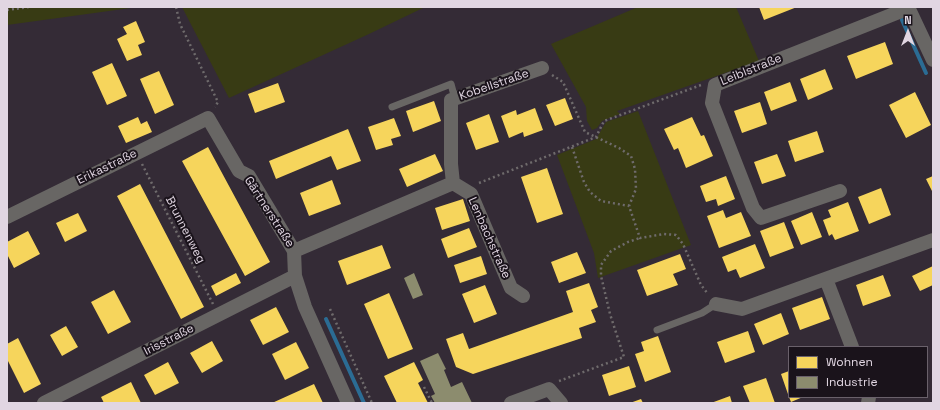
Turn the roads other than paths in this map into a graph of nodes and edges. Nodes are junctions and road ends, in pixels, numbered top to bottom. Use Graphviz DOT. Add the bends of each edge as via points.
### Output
graph roads {
  1 [pos="908,7"];
  2 [pos="933,60"];
  3 [pos="542,68"];
  4 [pos="455,99"];
  5 [pos="392,107"];
  6 [pos="208,118"];
  7 [pos="459,186"];
  8 [pos="840,191"];
  9 [pos="7,217"];
  10 [pos="933,240"];
  11 [pos="294,251"];
  12 [pos="295,276"];
  13 [pos="826,279"];
  14 [pos="523,296"];
  15 [pos="716,304"];
  16 [pos="657,330"];
  17 [pos="852,346"];
  18 [pos="44,403"];
  19 [pos="348,403"];
  20 [pos="511,403"];
  21 [pos="561,403"];
  1 -- 2 [label="street"];
  1 -- 8 [label="street, Leiblstraße" via="715,85 712,103 753,208 761,218"];
  3 -- 4 [label="street, Kobellstraße"];
  4 -- 5 [label="lane" via="451,84"];
  4 -- 7 [label="street, Kobellstraße" via="451,100 451,164"];
  6 -- 9 [label="street, Erikastraße"];
  6 -- 11 [label="street, Gärtnerstraße" via="239,171 249,176"];
  7 -- 11 [label="street" via="392,209"];
  7 -- 14 [label="street, Lenbachstraße" via="471,194 511,288"];
  10 -- 13 [label="street"];
  11 -- 12 [label="street, Gärtnerstraße"];
  12 -- 18 [label="street, Irisstraße"];
  12 -- 19 [label="street, Gärtnerstraße" via="305,307"];
  13 -- 15 [label="street" via="742,309"];
  13 -- 17 [label="street"];
  15 -- 16 [label="lane" via="702,313"];
  20 -- 21 [label="street" via="549,389"];
}
